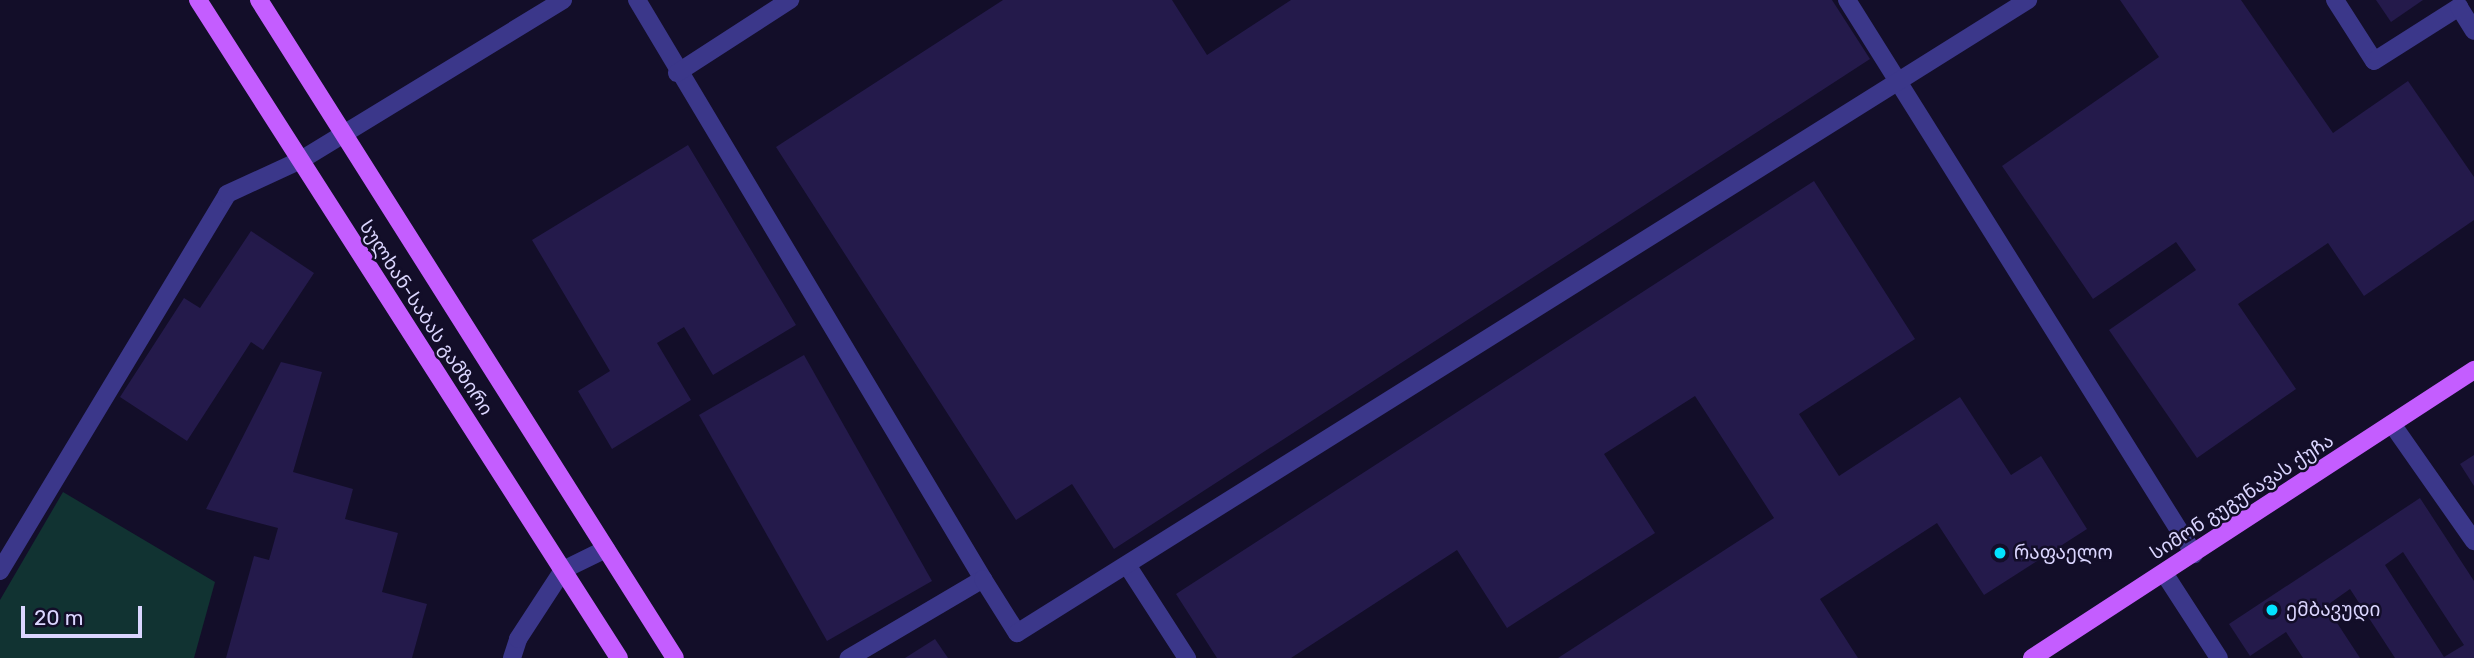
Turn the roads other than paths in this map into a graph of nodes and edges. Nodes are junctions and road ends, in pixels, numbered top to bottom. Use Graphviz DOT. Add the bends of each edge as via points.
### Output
graph roads {
  1 [pos="198,0"];
  2 [pos="259,0"];
  3 [pos="563,0"];
  4 [pos="636,0"];
  5 [pos="790,0"];
  6 [pos="1847,0"];
  7 [pos="2028,0"];
  8 [pos="2335,0"];
  9 [pos="2464,4"];
  10 [pos="2474,31"];
  11 [pos="677,73"];
  12 [pos="1898,82"];
  13 [pos="343,133"];
  14 [pos="300,160"];
  15 [pos="2474,370"];
  16 [pos="2392,424"];
  17 [pos="2474,541"];
  18 [pos="606,549"];
  19 [pos="2194,554"];
  20 [pos="1127,565"];
  21 [pos="563,570"];
  22 [pos="0,571"];
  23 [pos="2164,573"];
  24 [pos="983,579"];
  25 [pos="512,658"];
  26 [pos="619,658"];
  27 [pos="675,658"];
  28 [pos="849,658"];
  29 [pos="1187,658"];
  30 [pos="2032,658"];
  31 [pos="2219,658"];
  1 -- 14 [label="main road, სულხან-საბას გამზირი"];
  2 -- 13 [label="main road, სულხან-საბას გამზირი"];
  3 -- 13 [label="lane"];
  4 -- 11 [label="lane"];
  5 -- 11 [label="lane"];
  6 -- 12 [label="lane"];
  7 -- 12 [label="lane"];
  8 -- 9 [label="lane" via="2374,61"];
  9 -- 10 [label="lane"];
  11 -- 24 [label="lane"];
  12 -- 19 [label="lane"];
  12 -- 20 [label="lane"];
  13 -- 14 [label="lane"];
  13 -- 18 [label="main road, სულხან-საბას გამზირი"];
  14 -- 21 [label="main road, სულხან-საბას გამზირი"];
  14 -- 22 [label="lane" via="227,194"];
  15 -- 16 [label="main road, სიმონ გუგუნავას ქუჩა"];
  16 -- 17 [label="lane"];
  16 -- 19 [label="main road, სიმონ გუგუნავას ქუჩა"];
  18 -- 21 [label="lane"];
  18 -- 27 [label="main road, სულხან-საბას გამზირი"];
  19 -- 23 [label="main road, სიმონ გუგუნავას ქუჩა"];
  20 -- 24 [label="lane" via="1017,633"];
  20 -- 29 [label="lane"];
  21 -- 25 [label="lane" via="518,639"];
  21 -- 26 [label="main road, სულხან-საბას გამზირი"];
  23 -- 30 [label="main road, სიმონ გუგუნავას ქუჩა"];
  23 -- 31 [label="lane"];
  24 -- 28 [label="lane"];
}
